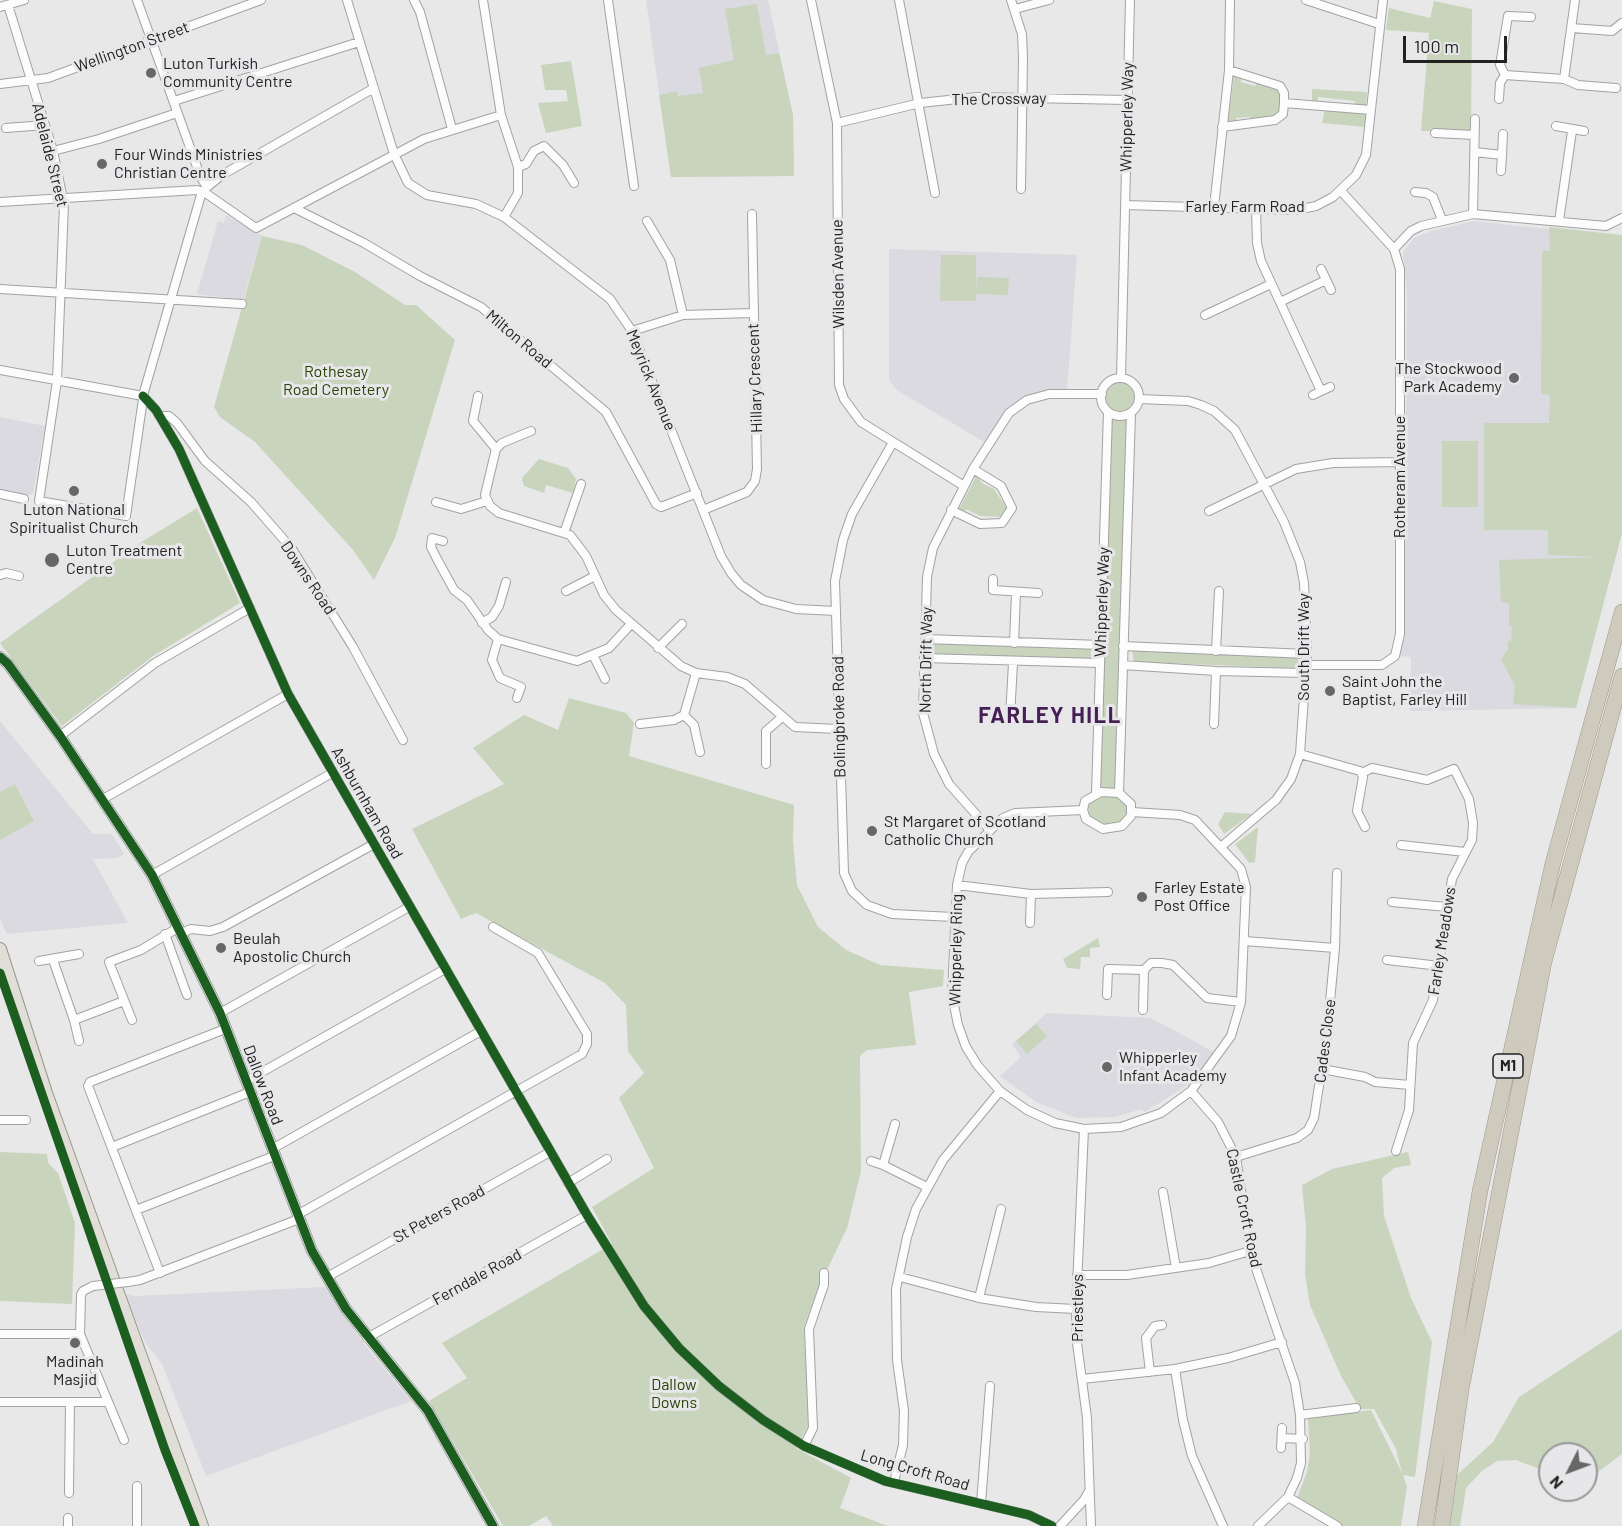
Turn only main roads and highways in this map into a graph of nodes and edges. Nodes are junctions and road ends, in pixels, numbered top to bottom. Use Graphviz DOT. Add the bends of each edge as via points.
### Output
graph roads {
  1 [pos="1622,612"];
  2 [pos="1622,676"];
  3 [pos="0,949"];
  4 [pos="202,1526"];
  5 [pos="1425,1526"];
  6 [pos="1442,1526"];
  1 -- 5 [label="highway, M1" via="1553,863 1480,1191"];
  2 -- 6 [label="highway, M1" via="1544,962 1461,1390"];
  3 -- 4 [label="main road" via="46,1093"];
}
